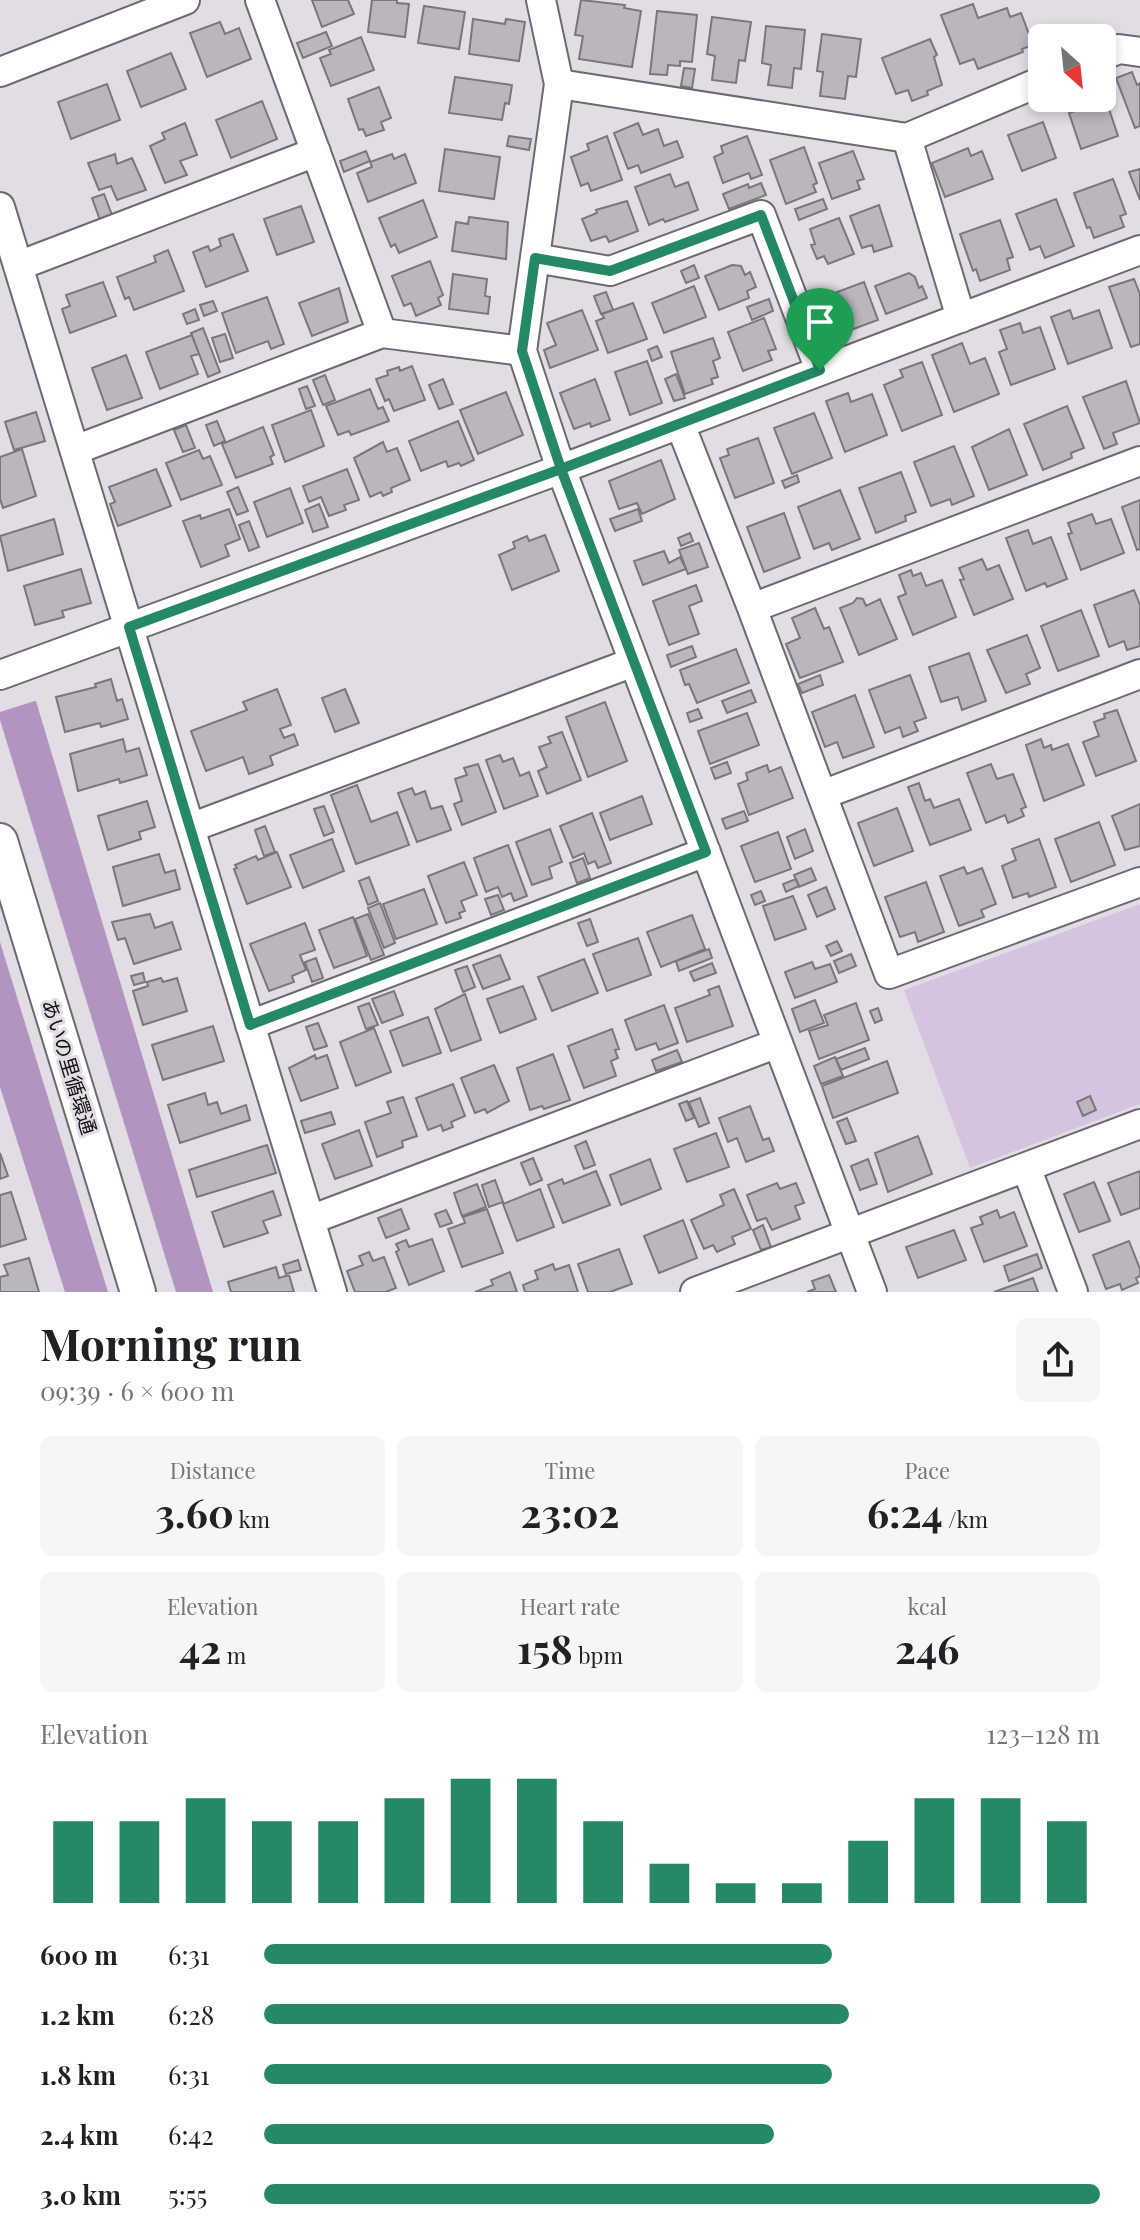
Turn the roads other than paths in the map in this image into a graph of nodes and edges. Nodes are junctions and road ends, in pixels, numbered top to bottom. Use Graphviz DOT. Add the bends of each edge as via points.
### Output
graph roads {
  1 [pos="185,0"];
  2 [pos="260,0"];
  3 [pos="541,0"];
  4 [pos="1116,50"];
  5 [pos="1140,52"];
  6 [pos="0,72"];
  7 [pos="559,84"];
  8 [pos="1028,87"];
  9 [pos="907,138"];
  10 [pos="316,152"];
  11 [pos="0,207"];
  12 [pos="1140,250"];
  13 [pos="535,258"];
  14 [pos="18,266"];
  15 [pos="961,318"];
  16 [pos="382,333"];
  17 [pos="522,351"];
  18 [pos="820,370"];
  19 [pos="680,424"];
  20 [pos="75,450"];
  21 [pos="1140,461"];
  22 [pos="561,469"];
  23 [pos="752,608"];
  24 [pos="129,627"];
  25 [pos="634,662"];
  26 [pos="1140,674"];
  27 [pos="0,675"];
  28 [pos="822,795"];
  29 [pos="190,828"];
  30 [pos="0,841"];
  31 [pos="706,852"];
  32 [pos="1140,882"];
  33 [pos="250,1025"];
  34 [pos="778,1043"];
  35 [pos="1140,1124"];
  36 [pos="1026,1167"];
  37 [pos="310,1220"];
  38 [pos="850,1234"];
  39 [pos="138,1292"];
  40 [pos="332,1292"];
  41 [pos="695,1292"];
  42 [pos="872,1292"];
  43 [pos="1073,1292"];
  1 -- 6 [label="street"];
  2 -- 10 [label="street"];
  3 -- 7 [label="street"];
  4 -- 5 [label="street"];
  7 -- 9 [label="street"];
  7 -- 13 [label="street"];
  8 -- 9 [label="street"];
  9 -- 15 [label="street"];
  10 -- 14 [label="street"];
  10 -- 16 [label="street"];
  11 -- 14 [label="street"];
  12 -- 15 [label="street"];
  13 -- 17 [label="street"];
  13 -- 18 [label="street" via="610,271 761,215"];
  14 -- 20 [label="street"];
  15 -- 18 [label="street"];
  16 -- 17 [label="street"];
  16 -- 20 [label="street"];
  17 -- 22 [label="street"];
  18 -- 19 [label="street"];
  19 -- 22 [label="street"];
  19 -- 23 [label="street"];
  20 -- 24 [label="street"];
  21 -- 23 [label="street"];
  22 -- 24 [label="street"];
  22 -- 25 [label="street"];
  23 -- 28 [label="street"];
  24 -- 27 [label="street"];
  24 -- 29 [label="street"];
  25 -- 29 [label="street"];
  25 -- 31 [label="street"];
  26 -- 28 [label="street"];
  28 -- 32 [label="street" via="889,974"];
  29 -- 33 [label="street"];
  30 -- 39 [label="street, あいの里循環通"];
  31 -- 33 [label="street"];
  31 -- 34 [label="street"];
  33 -- 37 [label="street"];
  34 -- 37 [label="street"];
  34 -- 38 [label="street"];
  35 -- 36 [label="street"];
  36 -- 38 [label="street"];
  36 -- 43 [label="street"];
  37 -- 40 [label="street"];
  38 -- 41 [label="street"];
  38 -- 42 [label="street"];
}
